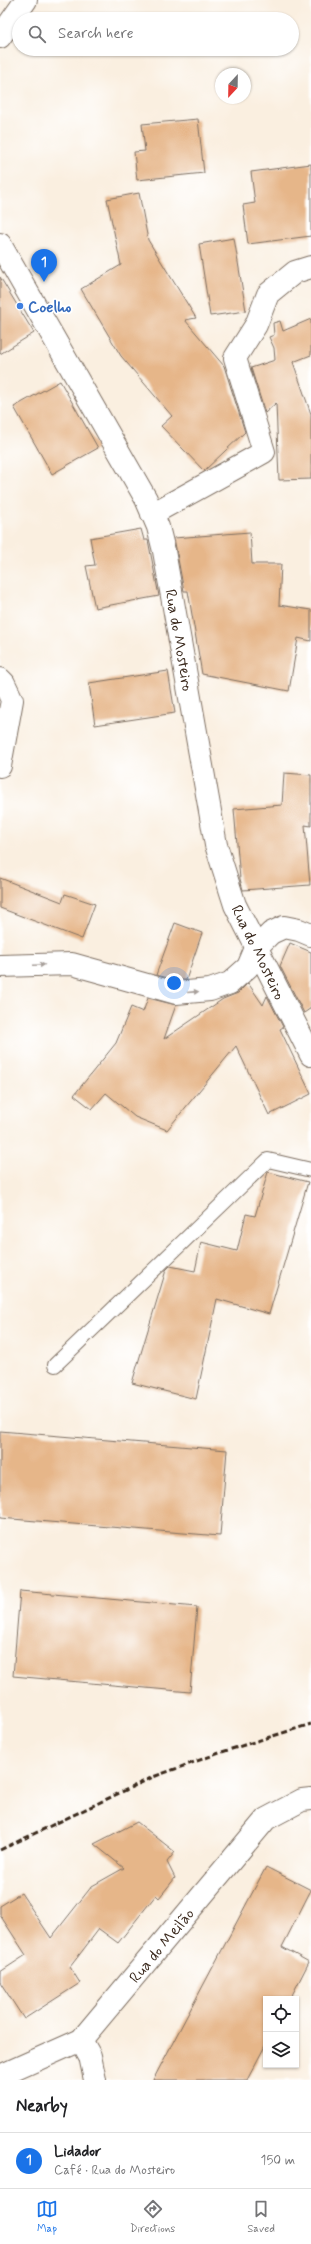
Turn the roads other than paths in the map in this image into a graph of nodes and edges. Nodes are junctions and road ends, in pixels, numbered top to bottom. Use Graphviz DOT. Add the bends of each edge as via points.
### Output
graph roads {
  1 [pos="26,0"];
  2 [pos="18,12"];
  3 [pos="12,20"];
  4 [pos="0,37"];
  5 [pos="0,244"];
  6 [pos="311,267"];
  7 [pos="152,514"];
  8 [pos="0,679"];
  9 [pos="0,766"];
  10 [pos="311,935"];
  11 [pos="256,948"];
  12 [pos="0,966"];
  13 [pos="311,1055"];
  14 [pos="311,1170"];
  15 [pos="55,1365"];
  16 [pos="311,1799"];
  17 [pos="81,2040"];
  18 [pos="0,2076"];
  19 [pos="95,2080"];
  1 -- 2 [label="street"];
  3 -- 4 [label="street"];
  5 -- 7 [label="street, Rua do Mosteiro" via="69,362"];
  6 -- 7 [label="street" via="295,272 268,294 256,325 236,358 264,452"];
  7 -- 11 [label="street, Rua do Mosteiro" via="164,551 216,845 235,905"];
  8 -- 9 [label="street" via="12,700"];
  10 -- 11 [label="street" via="284,927 271,933"];
  12 -- 11 [label="street, one-way" via="72,964 176,993 210,990 230,983 248,967"];
  11 -- 13 [label="street, Rua do Mosteiro"];
  14 -- 15 [label="lane" via="268,1160"];
  16 -- 17 [label="street, Rua do Meilão" via="302,1800 266,1819"];
  17 -- 18 [label="street, Rua do Meilão"];
  17 -- 19 [label="street" via="90,2056"];
}
